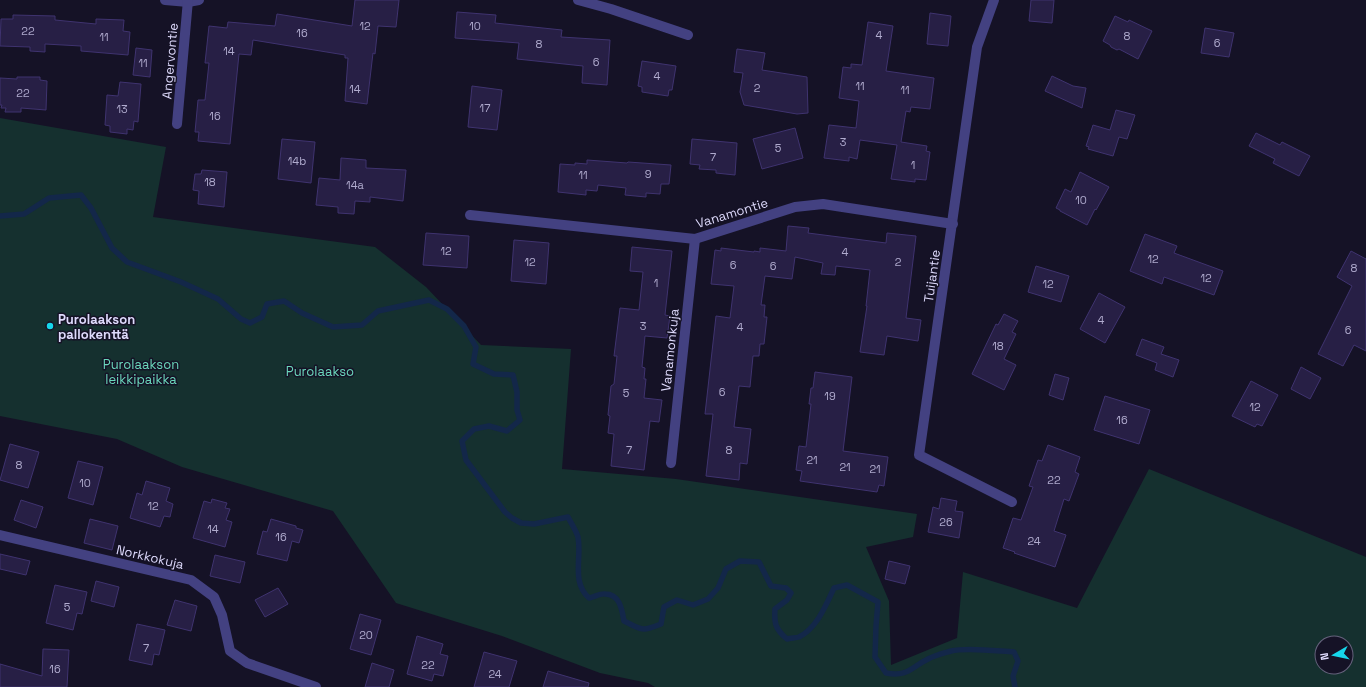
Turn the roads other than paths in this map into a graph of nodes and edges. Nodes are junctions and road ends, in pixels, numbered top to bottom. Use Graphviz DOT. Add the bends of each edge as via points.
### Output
graph roads {
  1 [pos="165,0"];
  2 [pos="199,0"];
  3 [pos="578,0"];
  4 [pos="994,0"];
  5 [pos="188,1"];
  6 [pos="688,35"];
  7 [pos="178,124"];
  8 [pos="470,215"];
  9 [pos="953,224"];
  10 [pos="695,239"];
  11 [pos="671,463"];
  12 [pos="1012,502"];
  13 [pos="0,535"];
  14 [pos="316,687"];
  1 -- 5 [label="street"];
  2 -- 5 [label="street"];
  3 -- 6 [label="street"];
  4 -- 9 [label="street, Tuijantie" via="977,47"];
  5 -- 7 [label="street, Angervontie"];
  8 -- 10 [label="street, Vanamontie"];
  9 -- 10 [label="street, Vanamontie" via="823,204 795,207"];
  9 -- 12 [label="street, Tuijantie" via="919,454"];
  10 -- 11 [label="street, Vanamonkuja"];
  13 -- 14 [label="street, Norkkokuja" via="191,580 214,598 222,615 230,651 247,663"];
}
